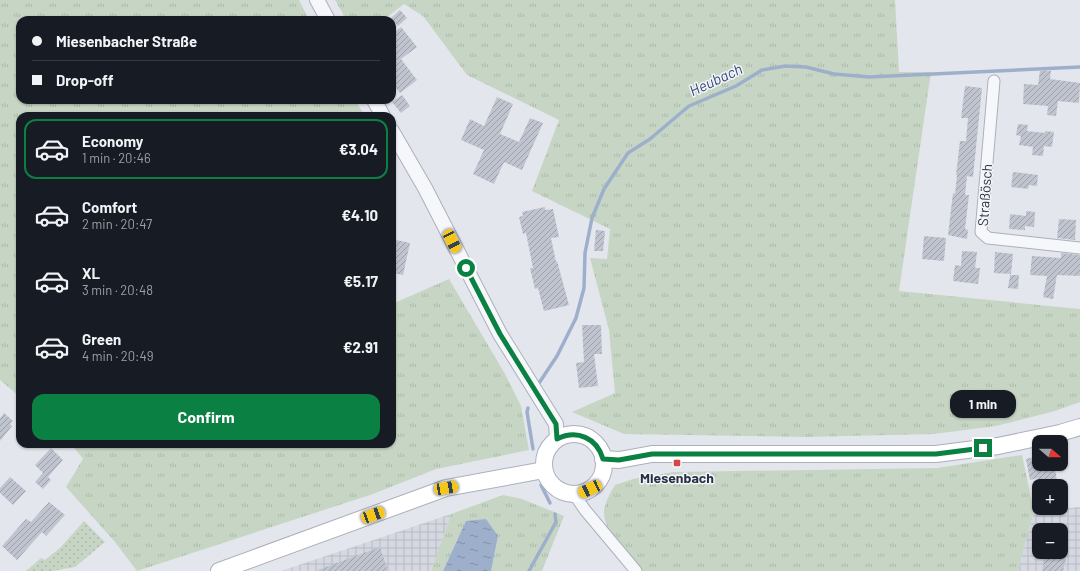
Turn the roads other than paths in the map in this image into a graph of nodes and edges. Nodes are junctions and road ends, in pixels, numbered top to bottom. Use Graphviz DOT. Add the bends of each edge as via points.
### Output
graph roads {
  1 [pos="994,81"];
  2 [pos="396,138"];
  3 [pos="1080,248"];
  4 [pos="1080,427"];
  5 [pos="557,439"];
  6 [pos="603,459"];
  7 [pos="544,470"];
  8 [pos="574,494"];
  9 [pos="219,571"];
  10 [pos="636,571"];
  1 -- 3 [label="street, Straßösch" via="981,232 988,238"];
  2 -- 5 [label="street" via="425,188 500,334 556,424"];
  4 -- 6 [label="main road" via="998,446 936,454 652,454 619,460"];
  5 -- 6 [label="main road" via="571,435 587,437 598,448"];
  5 -- 7 [label="main road" via="546,453"];
  6 -- 8 [label="main road" via="604,466 600,478 590,489 581,494"];
  7 -- 8 [label="main road" via="550,482 561,492"];
  7 -- 9 [label="main road" via="446,488"];
  8 -- 10 [label="street"];
}
